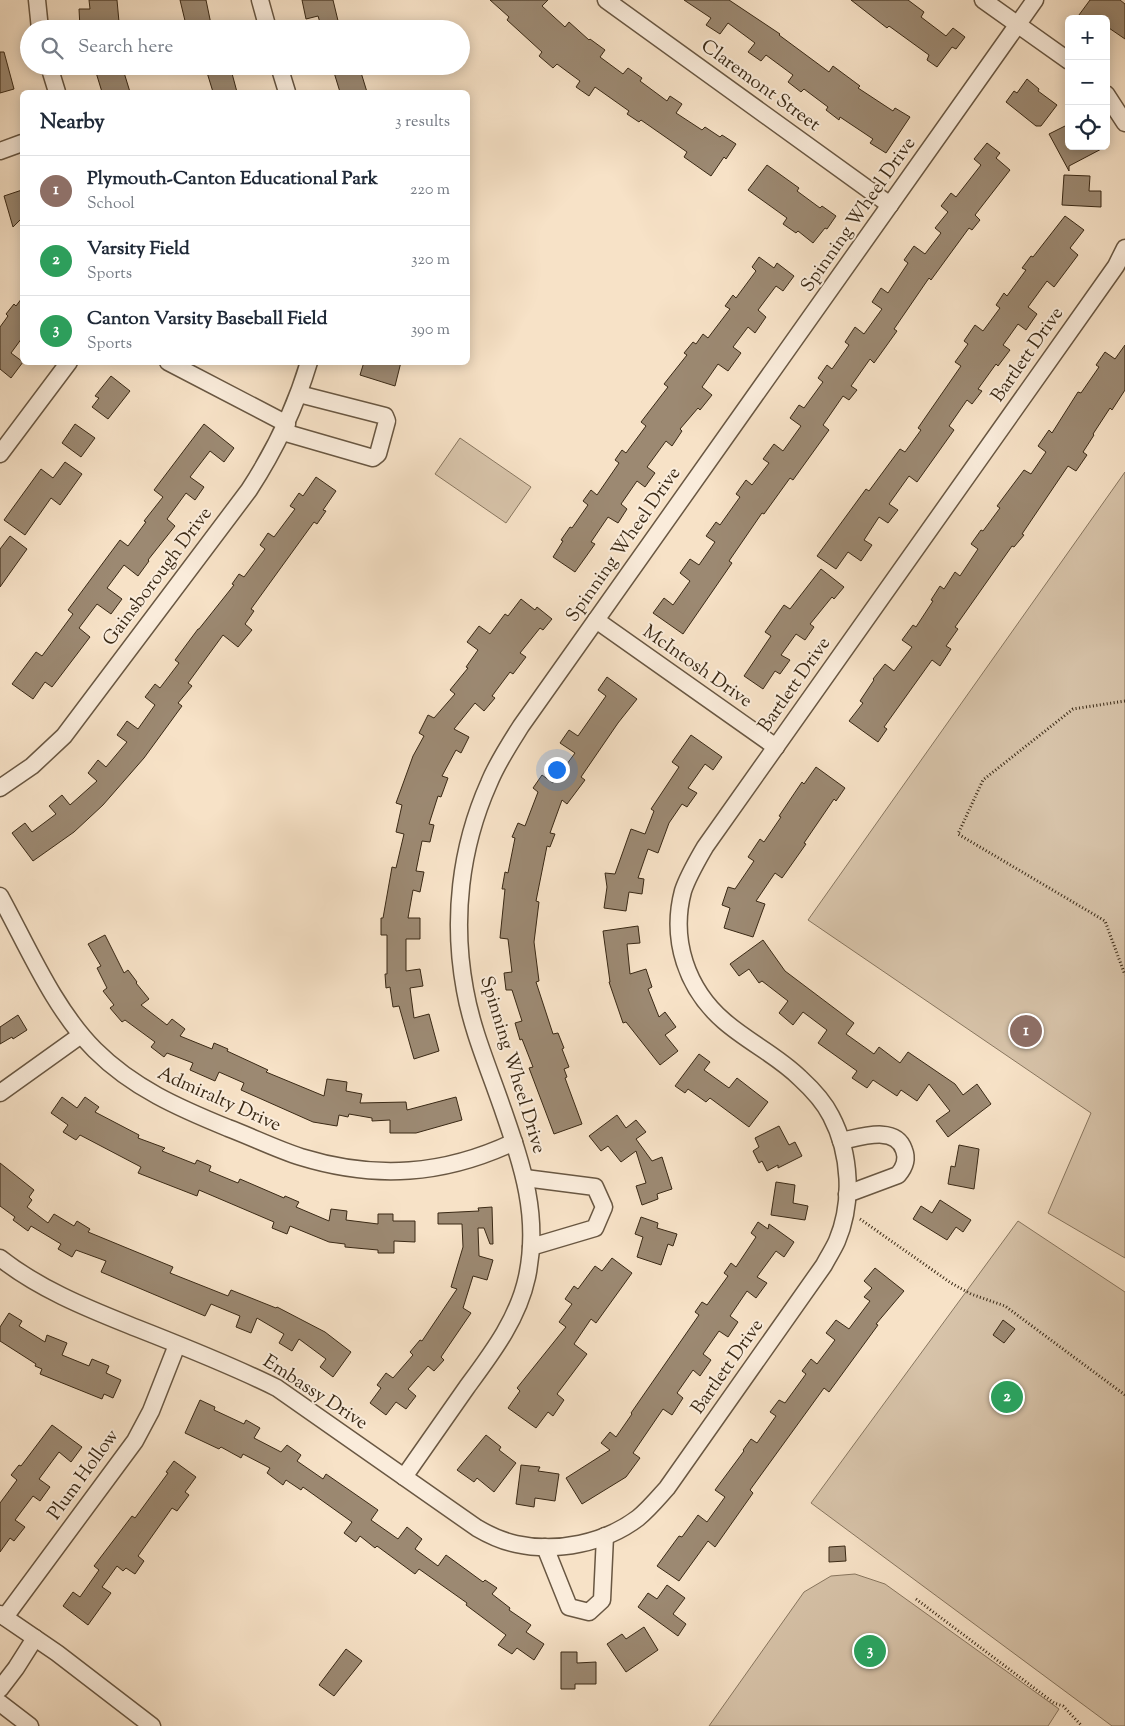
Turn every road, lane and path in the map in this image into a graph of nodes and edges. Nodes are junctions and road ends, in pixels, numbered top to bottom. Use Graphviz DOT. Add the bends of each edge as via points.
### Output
graph roads {
  1 [pos="37,0"];
  2 [pos="260,0"];
  3 [pos="606,0"];
  4 [pos="983,0"];
  5 [pos="1035,0"];
  6 [pos="39,20"];
  7 [pos="266,20"];
  8 [pos="1018,25"];
  9 [pos="1068,60"];
  10 [pos="52,75"];
  11 [pos="282,75"];
  12 [pos="56,90"];
  13 [pos="286,90"];
  14 [pos="1110,100"];
  15 [pos="1125,123"];
  16 [pos="20,144"];
  17 [pos="0,151"];
  18 [pos="890,204"];
  19 [pos="1125,248"];
  20 [pos="66,365"];
  21 [pos="173,365"];
  22 [pos="308,365"];
  23 [pos="299,394"];
  24 [pos="285,428"];
  25 [pos="0,454"];
  26 [pos="596,620"];
  27 [pos="1125,701"];
  28 [pos="776,747"];
  29 [pos="0,788"];
  30 [pos="0,896"];
  31 [pos="1125,974"];
  32 [pos="81,1035"];
  33 [pos="0,1093"];
  34 [pos="841,1141"];
  35 [pos="514,1142"];
  36 [pos="525,1178"];
  37 [pos="848,1194"];
  38 [pos="844,1218"];
  39 [pos="531,1247"];
  40 [pos="0,1258"];
  41 [pos="177,1345"];
  42 [pos="1125,1396"];
  43 [pos="404,1478"];
  44 [pos="605,1536"];
  45 [pos="570,1545"];
  46 [pos="545,1547"];
  47 [pos="916,1599"];
  48 [pos="2,1616"];
  49 [pos="35,1638"];
  50 [pos="0,1689"];
  51 [pos="0,1703"];
  52 [pos="30,1726"];
  53 [pos="152,1726"];
  54 [pos="1082,1726"];
  1 -- 6 [label="street"];
  2 -- 7 [label="street"];
  3 -- 18 [label="street, Claremont Street"];
  4 -- 8 [label="street"];
  5 -- 8 [label="street, Spinning Wheel Drive"];
  8 -- 9 [label="street"];
  8 -- 18 [label="street, Spinning Wheel Drive"];
  10 -- 12 [label="street"];
  11 -- 13 [label="street"];
  14 -- 15 [label="street"];
  16 -- 17 [label="street"];
  18 -- 26 [label="street, Spinning Wheel Drive"];
  19 -- 28 [label="street, Bartlett Drive" via="1110,274"];
  20 -- 25 [label="street"];
  21 -- 24 [label="street"];
  22 -- 23 [label="street, Gainsborough Drive"];
  23 -- 24 [label="street, Gainsborough Drive"];
  23 -- 24 [label="street" via="385,416 387,421 378,454 373,458"];
  24 -- 29 [label="street, Gainsborough Drive" via="249,490 64,736 32,766"];
  26 -- 28 [label="street, McIntosh Drive"];
  26 -- 35 [label="street, Spinning Wheel Drive" via="499,761 477,813 463,869 459,934 465,990"];
  27 -- 31 [label="path" via="1072,708 984,780 958,834 1105,921"];
  28 -- 34 [label="street, Bartlett Drive" via="693,868 680,904 680,943 689,976 707,1004 725,1022 800,1077 832,1116"];
  30 -- 32 [label="street, Admiralty Drive" via="57,1002"];
  32 -- 33 [label="street"];
  32 -- 35 [label="street, Admiralty Drive" via="116,1069 164,1101 328,1165 379,1172 422,1170 472,1159"];
  34 -- 37 [label="street, Bartlett Drive" via="847,1167"];
  34 -- 37 [label="street" via="887,1135 902,1143 905,1153 904,1169 898,1175"];
  35 -- 36 [label="street, Spinning Wheel Drive"];
  36 -- 39 [label="street, Spinning Wheel Drive"];
  36 -- 39 [label="street, Spinning Wheel Drive" via="595,1187 604,1207 595,1228"];
  37 -- 38 [label="street, Bartlett Drive"];
  38 -- 42 [label="path" via="861,1219 951,1283 1005,1306"];
  38 -- 44 [label="street, Bartlett Drive" via="837,1241 824,1265 667,1488 639,1517"];
  39 -- 43 [label="street, Spinning Wheel Drive" via="527,1277 516,1312 501,1339"];
  40 -- 41 [label="street, Embassy Drive" via="43,1286"];
  41 -- 43 [label="street, Embassy Drive" via="277,1388"];
  41 -- 48 [label="street, Plum Hollow" via="151,1411 135,1441"];
  43 -- 46 [label="street, Embassy Drive" via="495,1537 516,1544"];
  44 -- 45 [label="street, Bartlett Drive"];
  44 -- 46 [label="street" via="602,1600 588,1612 569,1607"];
  45 -- 46 [label="street, Embassy Drive"];
  47 -- 54 [label="path" via="1054,1703 1063,1706"];
  48 -- 49 [label="street"];
  49 -- 50 [label="street"];
  49 -- 53 [label="street"];
  51 -- 52 [label="street"];
}
